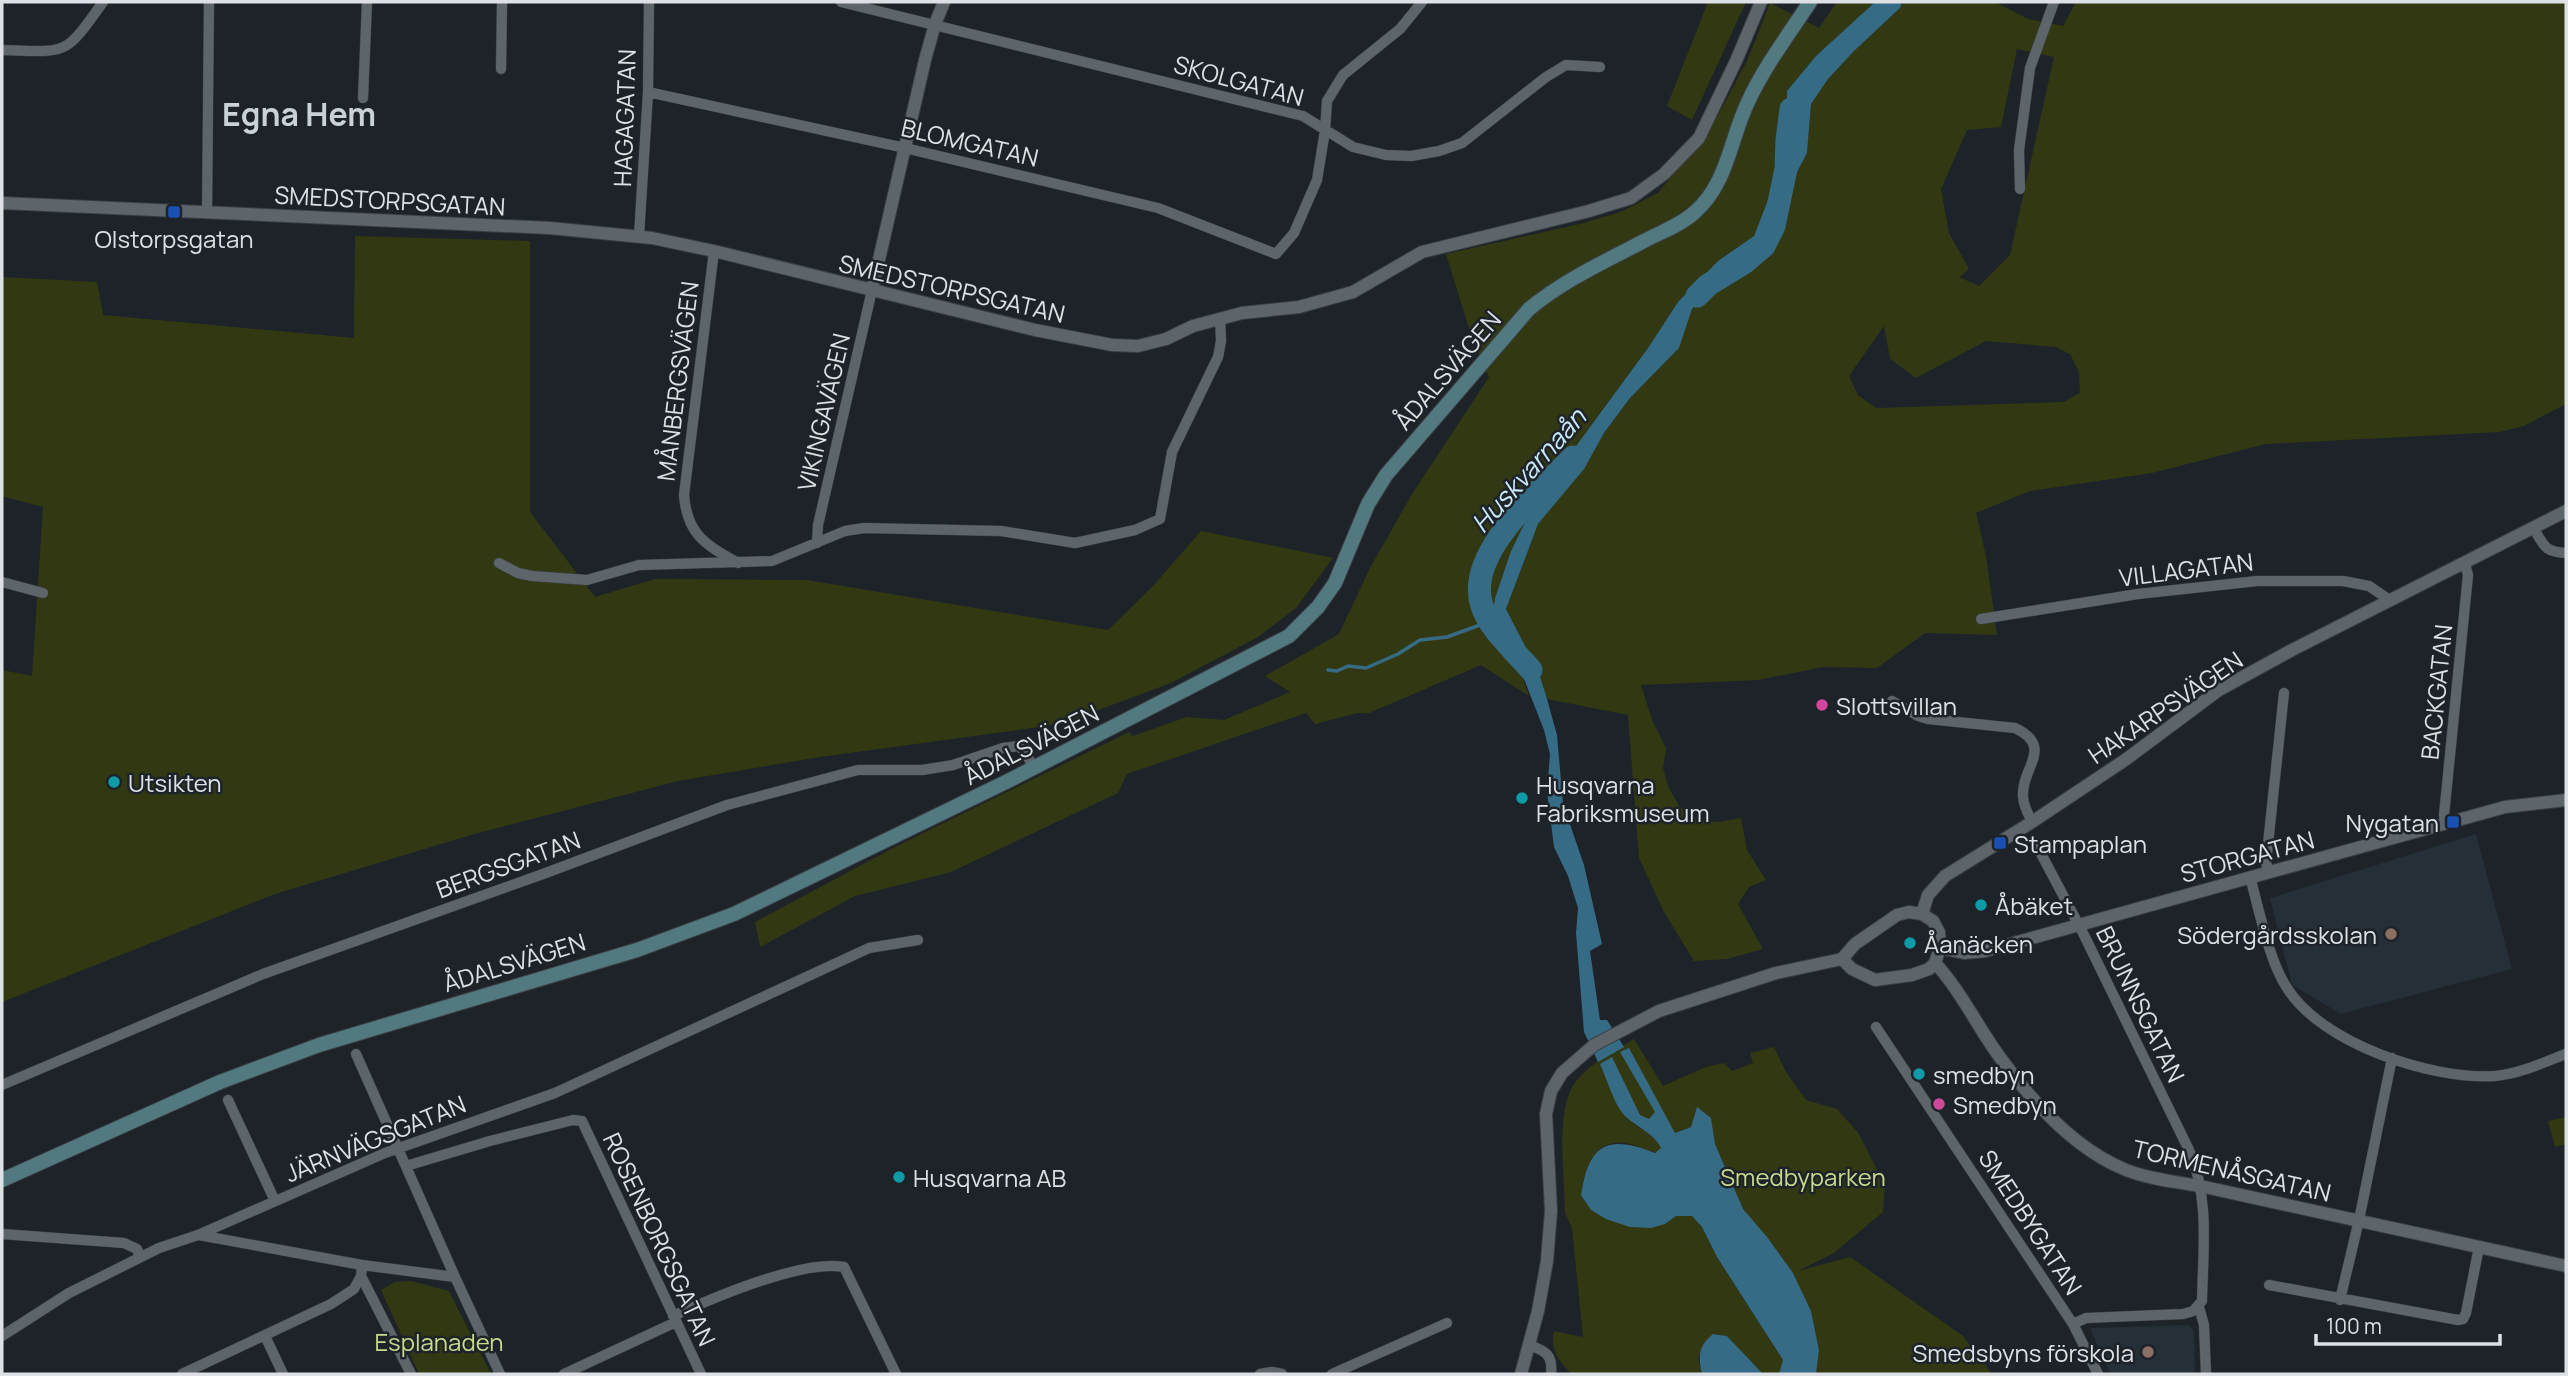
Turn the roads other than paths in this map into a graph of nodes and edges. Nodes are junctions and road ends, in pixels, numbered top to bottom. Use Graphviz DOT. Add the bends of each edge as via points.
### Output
graph roads {
  1 [pos="103,2"];
  2 [pos="209,2"];
  3 [pos="367,2"];
  4 [pos="502,2"];
  5 [pos="649,2"];
  6 [pos="841,2"];
  7 [pos="944,2"];
  8 [pos="1422,2"];
  9 [pos="1761,2"];
  10 [pos="1810,2"];
  11 [pos="2054,2"];
  12 [pos="935,24"];
  13 [pos="2,50"];
  14 [pos="1600,67"];
  15 [pos="501,69"];
  16 [pos="648,92"];
  17 [pos="363,98"];
  18 [pos="1325,131"];
  19 [pos="905,148"];
  20 [pos="2020,189"];
  21 [pos="2,203"];
  22 [pos="207,213"];
  23 [pos="639,236"];
  24 [pos="714,251"];
  25 [pos="872,290"];
  26 [pos="1220,318"];
  27 [pos="2566,511"];
  28 [pos="2534,528"];
  29 [pos="817,543"];
  30 [pos="2566,553"];
  31 [pos="499,563"];
  32 [pos="739,563"];
  33 [pos="2465,564"];
  34 [pos="2,582"];
  35 [pos="43,593"];
  36 [pos="2391,601"];
  37 [pos="1981,619"];
  38 [pos="2284,693"];
  39 [pos="1892,701"];
  40 [pos="1033,767"];
  41 [pos="2566,800"];
  42 [pos="2032,822"];
  43 [pos="2446,824"];
  44 [pos="2036,844"];
  45 [pos="2269,872"];
  46 [pos="2250,877"];
  47 [pos="1922,914"];
  48 [pos="2078,924"];
  49 [pos="918,940"];
  50 [pos="1940,948"];
  51 [pos="1842,959"];
  52 [pos="1935,963"];
  53 [pos="1876,1027"];
  54 [pos="356,1054"];
  55 [pos="2566,1054"];
  56 [pos="2392,1058"];
  57 [pos="2,1085"];
  58 [pos="228,1100"];
  59 [pos="399,1149"];
  60 [pos="406,1166"];
  61 [pos="2,1180"];
  62 [pos="2200,1185"];
  63 [pos="275,1201"];
  64 [pos="2359,1220"];
  65 [pos="2,1234"];
  66 [pos="198,1235"];
  67 [pos="2479,1247"];
  68 [pos="140,1258"];
  69 [pos="2566,1266"];
  70 [pos="362,1270"];
  71 [pos="455,1277"];
  72 [pos="2269,1285"];
  73 [pos="2340,1298"];
  74 [pos="2199,1307"];
  75 [pos="675,1319"];
  76 [pos="1447,1323"];
  77 [pos="2073,1324"];
  78 [pos="2,1336"];
  79 [pos="265,1336"];
  80 [pos="1529,1345"];
  81 [pos="181,1374"];
  82 [pos="283,1374"];
  83 [pos="411,1374"];
  84 [pos="500,1374"];
  85 [pos="564,1374"];
  86 [pos="701,1374"];
  87 [pos="896,1374"];
  88 [pos="1260,1374"];
  89 [pos="1282,1374"];
  90 [pos="1332,1374"];
  91 [pos="1521,1374"];
  92 [pos="1550,1374"];
  93 [pos="2098,1374"];
  94 [pos="2206,1374"];
  1 -- 13 [label="street" via="68,46 52,52"];
  2 -- 22 [label="street"];
  3 -- 17 [label="street"];
  4 -- 15 [label="street"];
  5 -- 16 [label="street, HAGAGATAN"];
  6 -- 12 [label="street, SKOLGATAN"];
  7 -- 12 [label="street"];
  8 -- 18 [label="street" via="1400,29 1343,75 1327,101"];
  9 -- 26 [label="street, SMEDSTORPSGATAN" via="1699,138 1664,174 1631,198 1422,252 1353,292 1299,307"];
  10 -- 40 [label="main road, ÅDALSVÄGEN" via="1749,100 1731,156 1709,196 1676,225 1582,271 1529,309 1386,475 1368,504 1335,583 1303,624 1267,649"];
  11 -- 20 [label="street" via="2030,68 2019,150"];
  12 -- 18 [label="street, SKOLGATAN" via="1303,116"];
  12 -- 19 [label="street"];
  14 -- 18 [label="street, SKOLGATAN" via="1566,65 1462,143 1439,151 1386,155 1353,147"];
  16 -- 19 [label="street, BLOMGATAN"];
  16 -- 23 [label="street, HAGAGATAN"];
  18 -- 19 [label="street, BLOMGATAN" via="1317,180 1294,233 1276,254 1158,208"];
  19 -- 25 [label="street"];
  21 -- 22 [label="street, SMEDSTORPSGATAN"];
  22 -- 23 [label="street, SMEDSTORPSGATAN"];
  23 -- 24 [label="street, SMEDSTORPSGATAN"];
  24 -- 25 [label="street, SMEDSTORPSGATAN"];
  24 -- 32 [label="street, MÅNBERGSVÄGEN" via="684,495 687,516 698,536"];
  25 -- 26 [label="street, SMEDSTORPSGATAN" via="1112,345 1147,344"];
  25 -- 29 [label="street, VIKINGAVÄGEN"];
  26 -- 29 [label="street" via="1218,357 1172,452 1160,519 1135,530 1074,543 1001,531 864,528"];
  27 -- 28 [label="street, HAKARPSVÄGEN"];
  28 -- 30 [label="street" via="2544,546"];
  28 -- 33 [label="street, HAKARPSVÄGEN"];
  29 -- 32 [label="street" via="772,561"];
  31 -- 32 [label="street" via="532,576 587,580 639,565"];
  33 -- 36 [label="street, HAKARPSVÄGEN"];
  33 -- 43 [label="street, BACKGATAN" via="2468,575"];
  34 -- 35 [label="street"];
  36 -- 37 [label="street, VILLAGATAN" via="2369,586 2343,581 2257,581 2138,593"];
  36 -- 42 [label="street, HAKARPSVÄGEN" via="2219,690"];
  38 -- 45 [label="street" via="2266,863"];
  39 -- 42 [label="street" via="1928,719 2015,728 2027,734 2034,744 2034,758 2022,795"];
  40 -- 57 [label="street, BERGSGATAN" via="1019,746 922,770 858,770 727,805 263,974"];
  40 -- 61 [label="main road, ÅDALSVÄGEN" via="733,914 637,950 319,1045 220,1082"];
  41 -- 43 [label="street, STORGATAN" via="2505,807"];
  42 -- 47 [label="street, HAKARPSVÄGEN" via="1937,882"];
  43 -- 45 [label="street, STORGATAN"];
  44 -- 48 [label="street, BRUNNSGATAN"];
  45 -- 46 [label="street, STORGATAN"];
  46 -- 48 [label="street, STORGATAN"];
  46 -- 56 [label="street" via="2276,963 2298,1003 2346,1038"];
  47 -- 50 [label="street" via="1936,925"];
  47 -- 51 [label="street" via="1897,915 1855,944"];
  48 -- 50 [label="street, STORGATAN" via="1973,954"];
  48 -- 62 [label="street, BRUNNSGATAN" via="2189,1150"];
  49 -- 59 [label="street, JÄRNVÄGSGATAN" via="869,948 555,1093"];
  50 -- 52 [label="street"];
  51 -- 52 [label="street" via="1875,980 1923,972"];
  51 -- 80 [label="street" via="1680,1003 1631,1024 1562,1073 1547,1103 1550,1240"];
  52 -- 62 [label="street, TORMENÅSGATAN" via="1998,1056 2056,1123 2106,1161 2129,1171"];
  53 -- 77 [label="street, SMEDBYGATAN"];
  54 -- 59 [label="street"];
  55 -- 56 [label="street" via="2498,1076 2435,1070"];
  56 -- 64 [label="street"];
  58 -- 63 [label="street"];
  59 -- 60 [label="street"];
  59 -- 63 [label="street, JÄRNVÄGSGATAN"];
  60 -- 71 [label="street"];
  60 -- 75 [label="street, ROSENBORGSGATAN" via="582,1121"];
  62 -- 64 [label="street, TORMENÅSGATAN"];
  62 -- 74 [label="street, BRUNNSGATAN"];
  63 -- 66 [label="street, JÄRNVÄGSGATAN"];
  64 -- 67 [label="street, TORMENÅSGATAN"];
  64 -- 73 [label="street"];
  65 -- 68 [label="street" via="124,1243 137,1249"];
  66 -- 68 [label="street, JÄRNVÄGSGATAN"];
  66 -- 70 [label="street"];
  67 -- 69 [label="street, TORMENÅSGATAN"];
  67 -- 73 [label="street" via="2463,1319 2458,1321"];
  68 -- 78 [label="street, JÄRNVÄGSGATAN" via="69,1293"];
  70 -- 71 [label="street"];
  70 -- 79 [label="street" via="354,1289"];
  70 -- 83 [label="street"];
  71 -- 84 [label="street"];
  72 -- 73 [label="street"];
  74 -- 77 [label="street" via="2183,1314 2086,1318"];
  74 -- 94 [label="street"];
  75 -- 85 [label="street"];
  75 -- 86 [label="street, ROSENBORGSGATAN"];
  75 -- 87 [label="street" via="711,1299 807,1268 844,1267"];
  76 -- 90 [label="street"];
  77 -- 93 [label="street, SMEDBYGATAN"];
  79 -- 81 [label="street"];
  79 -- 82 [label="street"];
  80 -- 91 [label="street"];
  80 -- 92 [label="street" via="1550,1356"];
  88 -- 89 [label="street"];
}
